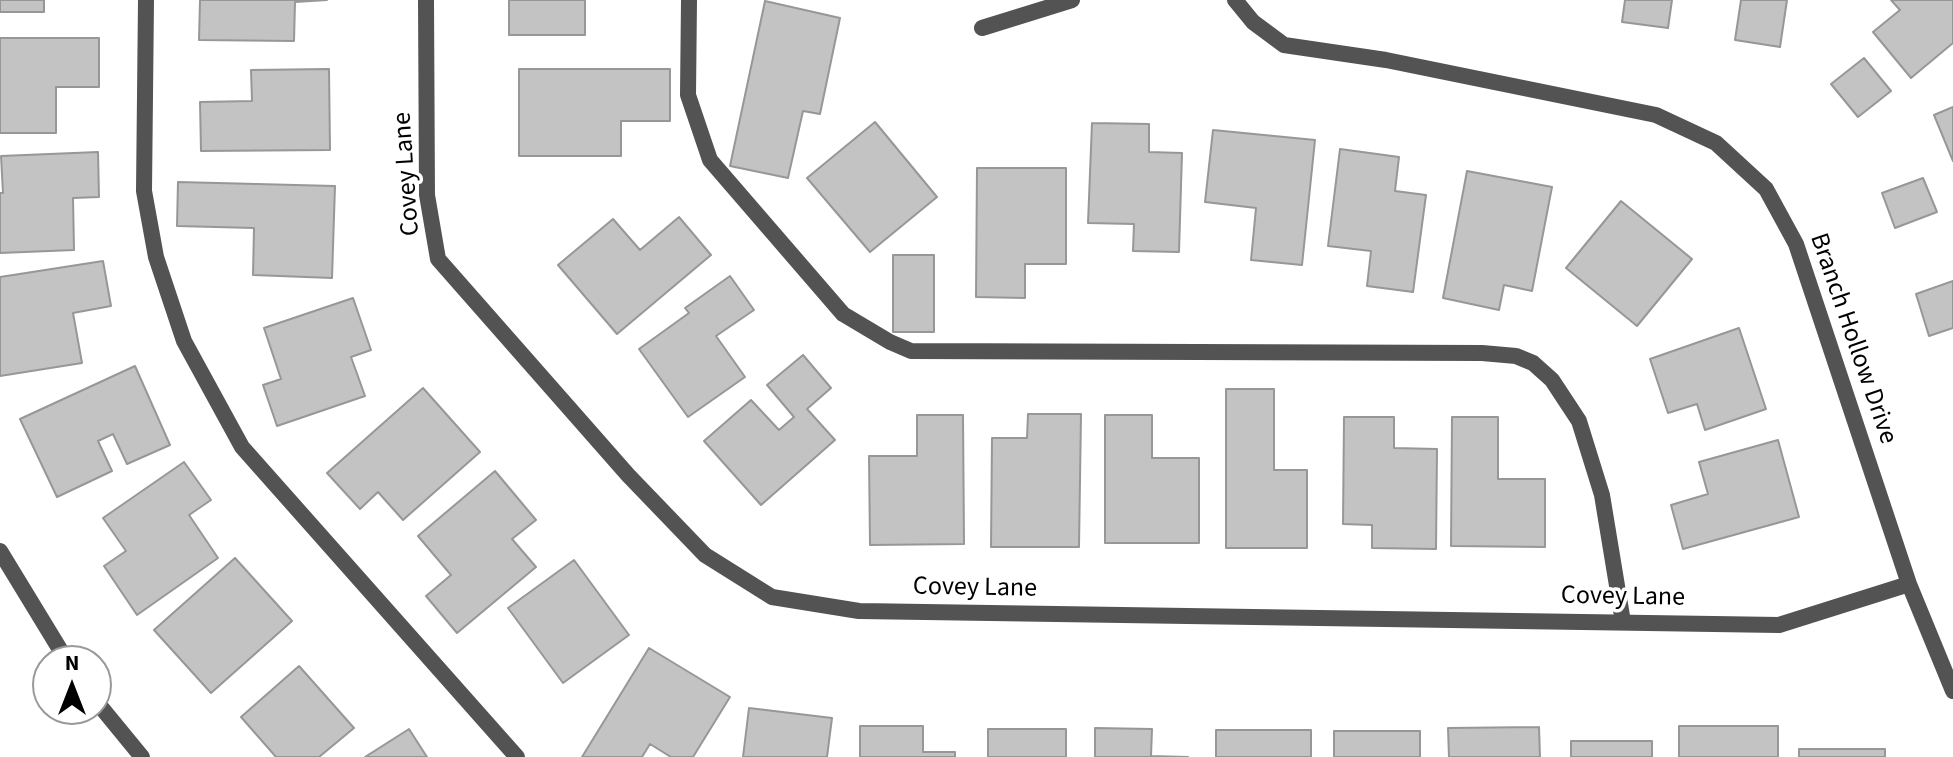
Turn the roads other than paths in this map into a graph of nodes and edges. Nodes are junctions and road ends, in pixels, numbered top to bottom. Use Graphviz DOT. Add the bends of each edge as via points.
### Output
graph roads {
  1 [pos="146,0"];
  2 [pos="426,0"];
  3 [pos="689,0"];
  4 [pos="1072,0"];
  5 [pos="1235,0"];
  6 [pos="982,28"];
  7 [pos="0,551"];
  8 [pos="1909,584"];
  9 [pos="1623,622"];
  10 [pos="57,645"];
  11 [pos="1953,691"];
  12 [pos="112,720"];
  13 [pos="142,757"];
  14 [pos="517,757"];
  1 -- 14 [label="street" via="144,191 156,257 184,341 242,447"];
  2 -- 9 [label="street, Covey Lane" via="427,195 438,259 705,555 772,597 859,611"];
  3 -- 9 [label="street" via="688,95 710,160 843,314 911,351 1516,356 1552,380 1579,421 1602,495"];
  4 -- 6 [label="street"];
  5 -- 8 [label="street, Branch Hollow Drive" via="1253,22 1284,45 1386,60 1656,115 1716,143 1766,189 1796,244"];
  7 -- 10 [label="street"];
  8 -- 9 [label="street, Covey Lane" via="1779,625"];
  8 -- 11 [label="street, Branch Hollow Drive"];
  12 -- 13 [label="street"];
}
